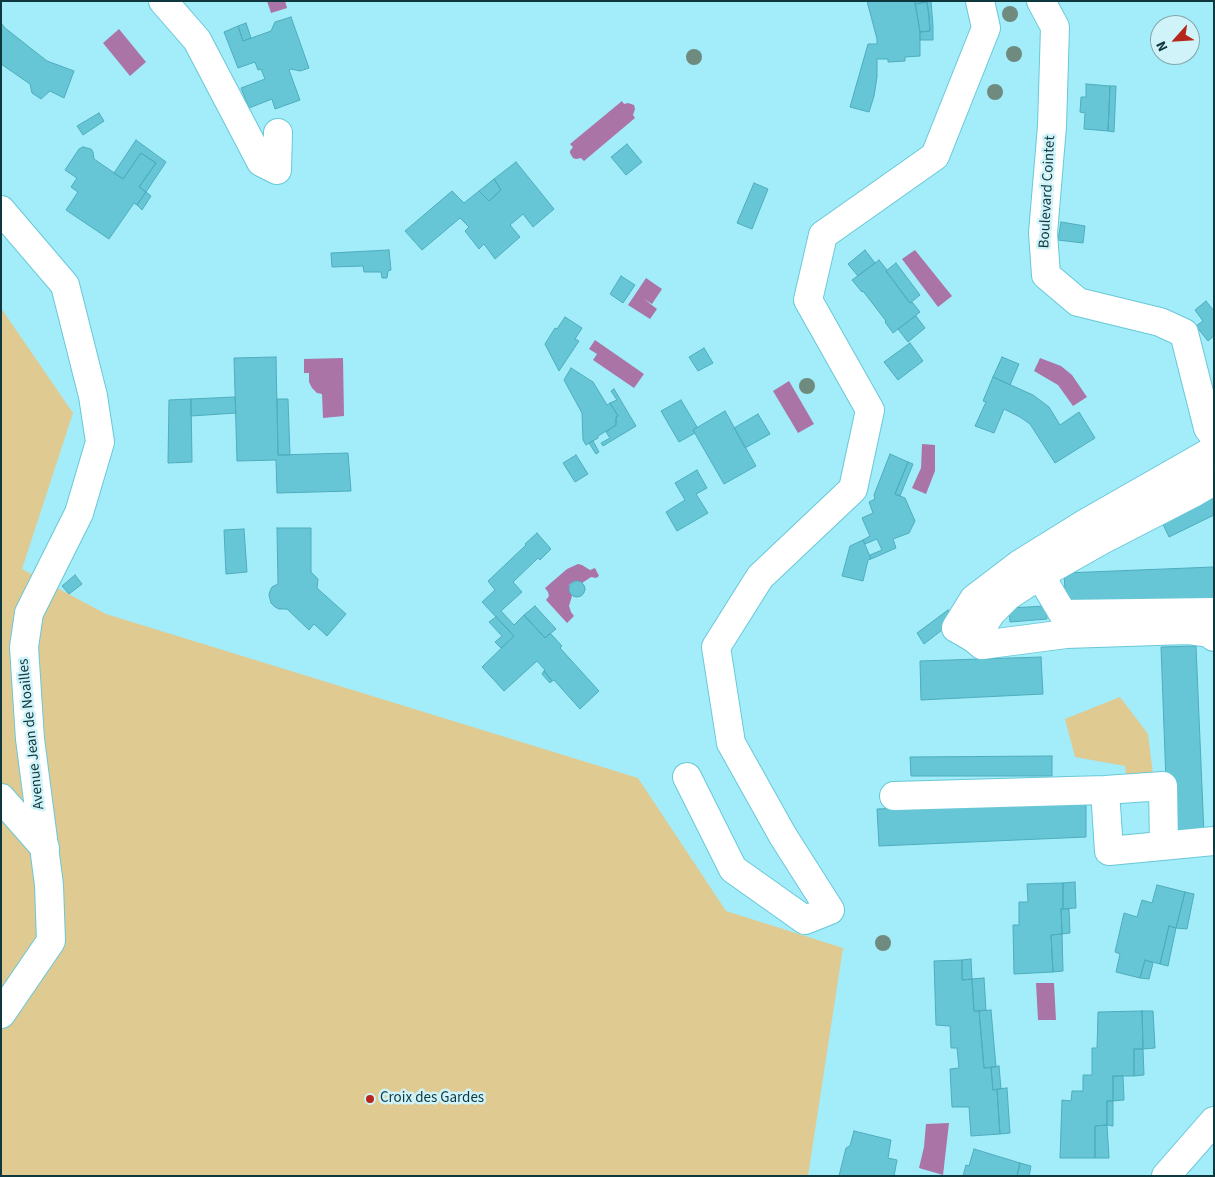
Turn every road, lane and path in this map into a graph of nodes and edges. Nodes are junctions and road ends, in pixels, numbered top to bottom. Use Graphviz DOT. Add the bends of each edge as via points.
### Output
graph roads {
  1 [pos="163,1"];
  2 [pos="980,1"];
  3 [pos="1041,1"];
  4 [pos="278,133"];
  5 [pos="1,210"];
  6 [pos="1214,436"];
  7 [pos="1214,450"];
  8 [pos="1214,481"];
  9 [pos="1066,548"];
  10 [pos="1040,575"];
  11 [pos="1214,612"];
  12 [pos="966,634"];
  13 [pos="1214,637"];
  14 [pos="687,777"];
  15 [pos="1105,790"];
  16 [pos="894,796"];
  17 [pos="1,798"];
  18 [pos="1214,841"];
  19 [pos="1164,845"];
  20 [pos="45,848"];
  21 [pos="1,1014"];
  22 [pos="1214,1121"];
  23 [pos="1166,1176"];
  1 -- 4 [label="street" via="197,40 261,162 277,170"];
  2 -- 14 [label="street" via="986,28 935,156 823,235 808,300 870,410 853,489 760,577 716,647 731,743 782,836 830,910 805,920 733,869"];
  3 -- 6 [label="street, Boulevard Cointet" via="1055,27 1052,126 1043,233 1046,275 1078,302 1160,322 1184,333 1208,428"];
  5 -- 20 [label="street, Avenue Jean de Noailles" via="65,285 93,396 100,442 79,513 29,613 24,647 30,739"];
  7 -- 9 [label="street" via="1086,523"];
  8 -- 9 [label="street" via="1102,540"];
  9 -- 10 [label="street"];
  9 -- 12 [label="street" via="1020,564 974,599"];
  10 -- 11 [label="street" via="1063,614"];
  10 -- 12 [label="street" via="1008,596"];
  12 -- 13 [label="street" via="982,644 1066,634 1187,630 1209,633"];
  15 -- 16 [label="street"];
  15 -- 19 [label="street" via="1162,786"];
  15 -- 19 [label="street" via="1109,851"];
  17 -- 20 [label="street"];
  18 -- 19 [label="street"];
  20 -- 21 [label="street, Avenue Jean de Noailles" via="51,941"];
  22 -- 23 [label="street"];
}
